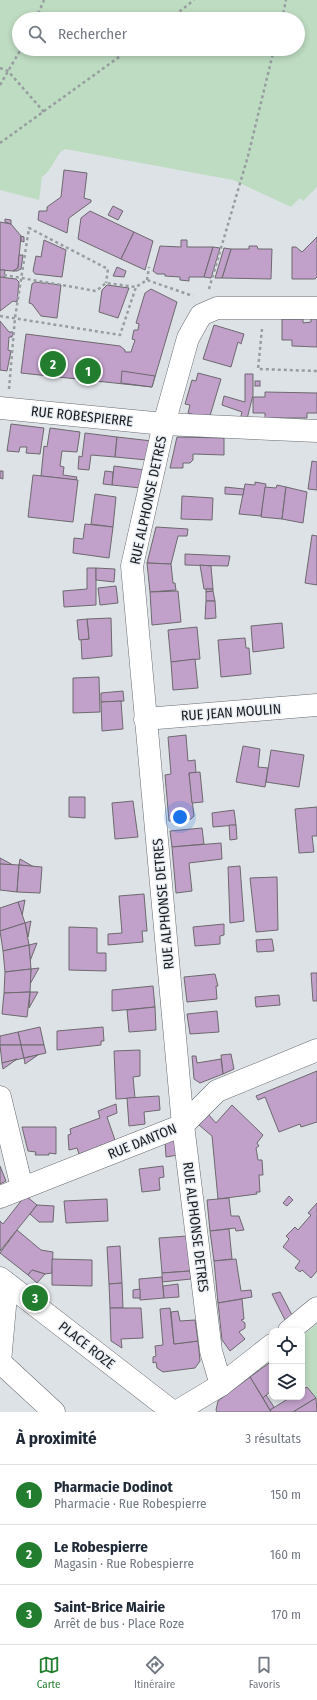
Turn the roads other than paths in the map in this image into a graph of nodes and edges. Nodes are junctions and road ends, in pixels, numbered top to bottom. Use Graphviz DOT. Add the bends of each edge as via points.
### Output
graph roads {
  1 [pos="317,308"];
  2 [pos="4,408"];
  3 [pos="164,424"];
  4 [pos="317,431"];
  5 [pos="317,705"];
  6 [pos="145,719"];
  7 [pos="317,1050"];
  8 [pos="0,1097"];
  9 [pos="183,1125"];
  10 [pos="22,1188"];
  11 [pos="0,1197"];
  12 [pos="3,1281"];
  13 [pos="317,1308"];
  14 [pos="293,1328"];
  15 [pos="269,1347"];
  16 [pos="0,1363"];
  17 [pos="221,1385"];
  18 [pos="203,1405"];
  19 [pos="54,1412"];
  20 [pos="175,1412"];
  1 -- 3 [label="street, RUE ALPHONSE DETRES" via="217,308 202,315 188,338"];
  2 -- 3 [label="street, RUE ROBESPIERRE"];
  3 -- 4 [label="street, RUE ROBESPIERRE"];
  3 -- 6 [label="street, RUE ALPHONSE DETRES" via="132,566"];
  5 -- 6 [label="street, RUE JEAN MOULIN"];
  6 -- 9 [label="street, RUE ALPHONSE DETRES"];
  7 -- 9 [label="street, RUE DANTON" via="217,1091"];
  8 -- 10 [label="street"];
  9 -- 10 [label="street, RUE DANTON"];
  9 -- 17 [label="street, RUE ALPHONSE DETRES" via="211,1351"];
  10 -- 11 [label="street, RUE DANTON"];
  12 -- 16 [label="street"];
  12 -- 20 [label="street, PLACE ROZE"];
  13 -- 14 [label="street"];
  15 -- 17 [label="street"];
  16 -- 19 [label="street"];
  17 -- 18 [label="street"];
  18 -- 20 [label="street"];
}
